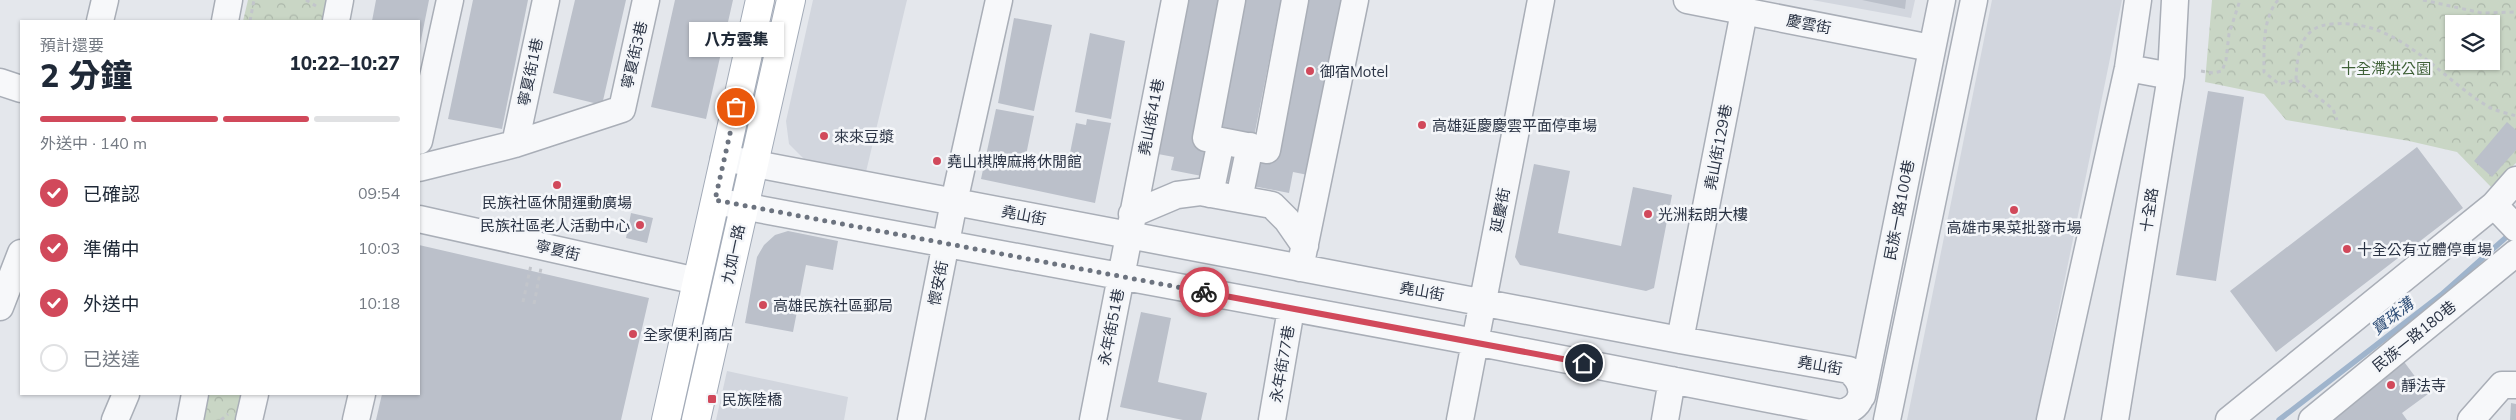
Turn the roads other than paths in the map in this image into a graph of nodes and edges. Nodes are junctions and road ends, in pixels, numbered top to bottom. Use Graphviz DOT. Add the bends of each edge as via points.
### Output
graph roads {
  1 [pos="105,0"];
  2 [pos="229,0"];
  3 [pos="340,0"];
  4 [pos="450,0"];
  5 [pos="546,0"];
  6 [pos="646,0"];
  7 [pos="760,0"];
  8 [pos="791,0"];
  9 [pos="999,0"];
  10 [pos="1175,0"];
  11 [pos="1232,0"];
  12 [pos="1295,0"];
  13 [pos="1355,0"];
  14 [pos="1541,0"];
  15 [pos="1687,0"];
  16 [pos="1942,0"];
  17 [pos="1974,0"];
  18 [pos="2138,0"];
  19 [pos="2175,0"];
  20 [pos="1744,12"];
  21 [pos="100,20"];
  22 [pos="225,20"];
  23 [pos="336,20"];
  24 [pos="1931,48"];
  25 [pos="2128,68"];
  26 [pos="2171,76"];
  27 [pos="0,82"];
  28 [pos="20,89"];
  29 [pos="420,136"];
  30 [pos="1221,141"];
  31 [pos="515,144"];
  32 [pos="1250,146"];
  33 [pos="724,158"];
  34 [pos="752,165"];
  35 [pos="420,168"];
  36 [pos="2516,180"];
  37 [pos="1210,194"];
  38 [pos="715,200"];
  39 [pos="1239,200"];
  40 [pos="954,202"];
  41 [pos="743,206"];
  42 [pos="2494,206"];
  43 [pos="420,219"];
  44 [pos="1130,224"];
  45 [pos="2516,228"];
  46 [pos="946,244"];
  47 [pos="2516,253"];
  48 [pos="20,256"];
  49 [pos="1302,257"];
  50 [pos="1121,277"];
  51 [pos="697,282"];
  52 [pos="7,297"];
  53 [pos="1482,302"];
  54 [pos="1292,309"];
  55 [pos="1680,340"];
  56 [pos="1475,342"];
  57 [pos="1672,380"];
  58 [pos="2516,385"];
  59 [pos="126,395"];
  60 [pos="195,395"];
  61 [pos="255,395"];
  62 [pos="362,395"];
  63 [pos="1859,408"];
  64 [pos="1889,411"];
  65 [pos="115,420"];
  66 [pos="190,420"];
  67 [pos="249,420"];
  68 [pos="356,420"];
  69 [pos="666,420"];
  70 [pos="696,420"];
  71 [pos="911,420"];
  72 [pos="1093,420"];
  73 [pos="1272,420"];
  74 [pos="1460,420"];
  75 [pos="1665,420"];
  76 [pos="2050,420"];
  77 [pos="2115,420"];
  78 [pos="2229,420"];
  79 [pos="2312,420"];
  80 [pos="2470,420"];
  1 -- 21 [label="street"];
  2 -- 22 [label="street"];
  3 -- 23 [label="street"];
  4 -- 29 [label="street"];
  5 -- 31 [label="street, 寧夏街1巷"];
  6 -- 31 [label="street, 寧夏街3巷" via="622,109"];
  7 -- 33 [label="main road, 九如一路"];
  8 -- 34 [label="main road, 九如一路"];
  9 -- 40 [label="street, 懷安街"];
  10 -- 44 [label="street, 堯山街41巷"];
  11 -- 30 [label="street" via="1206,138"];
  12 -- 32 [label="street" via="1267,150"];
  13 -- 49 [label="street"];
  14 -- 53 [label="street, 延慶街"];
  15 -- 20 [label="street, 慶雲街"];
  16 -- 24 [label="street, 民族一路100巷"];
  17 -- 64 [label="street"];
  18 -- 25 [label="street"];
  19 -- 26 [label="street, 十全路"];
  20 -- 24 [label="street, 慶雲街"];
  20 -- 55 [label="street, 堯山街129巷"];
  24 -- 63 [label="street, 民族一路100巷"];
  25 -- 26 [label="street"];
  25 -- 76 [label="street"];
  26 -- 77 [label="street, 十全路"];
  27 -- 28 [label="street"];
  30 -- 32 [label="street"];
  30 -- 37 [label="street"];
  31 -- 35 [label="street"];
  32 -- 39 [label="street"];
  33 -- 34 [label="street, 堯山街"];
  33 -- 38 [label="main road, 九如一路"];
  34 -- 40 [label="street, 堯山街"];
  34 -- 41 [label="main road, 九如一路"];
  36 -- 42 [label="street"];
  37 -- 39 [label="street"];
  37 -- 44 [label="street" via="1177,195"];
  38 -- 41 [label="street"];
  38 -- 51 [label="main road, 九如一路"];
  39 -- 49 [label="street" via="1272,206 1287,220"];
  40 -- 44 [label="street, 堯山街"];
  40 -- 46 [label="street, 懷安街"];
  41 -- 46 [label="street"];
  41 -- 70 [label="main road, 九如一路"];
  42 -- 45 [label="street"];
  42 -- 78 [label="street"];
  43 -- 51 [label="street, 寧夏街"];
  44 -- 49 [label="street, 堯山街"];
  44 -- 50 [label="street, 永年街51巷"];
  46 -- 50 [label="street"];
  46 -- 71 [label="street, 懷安街"];
  47 -- 79 [label="street, 民族一路180巷"];
  48 -- 52 [label="street"];
  49 -- 53 [label="street, 堯山街"];
  50 -- 54 [label="street"];
  50 -- 72 [label="street, 永年街51巷"];
  51 -- 69 [label="main road, 九如一路"];
  53 -- 55 [label="street, 堯山街"];
  53 -- 56 [label="street, 延慶街"];
  54 -- 56 [label="street"];
  54 -- 73 [label="street, 永年街77巷"];
  55 -- 63 [label="street, 堯山街" via="1849,370 1861,383"];
  56 -- 57 [label="street"];
  56 -- 74 [label="street, 延慶街"];
  57 -- 63 [label="street" via="1841,413 1856,406"];
  57 -- 75 [label="street"];
  58 -- 80 [label="street" via="2502,385"];
  59 -- 65 [label="street"];
  60 -- 66 [label="street"];
  61 -- 67 [label="street"];
  62 -- 68 [label="street"];
  63 -- 64 [label="street"];
}
